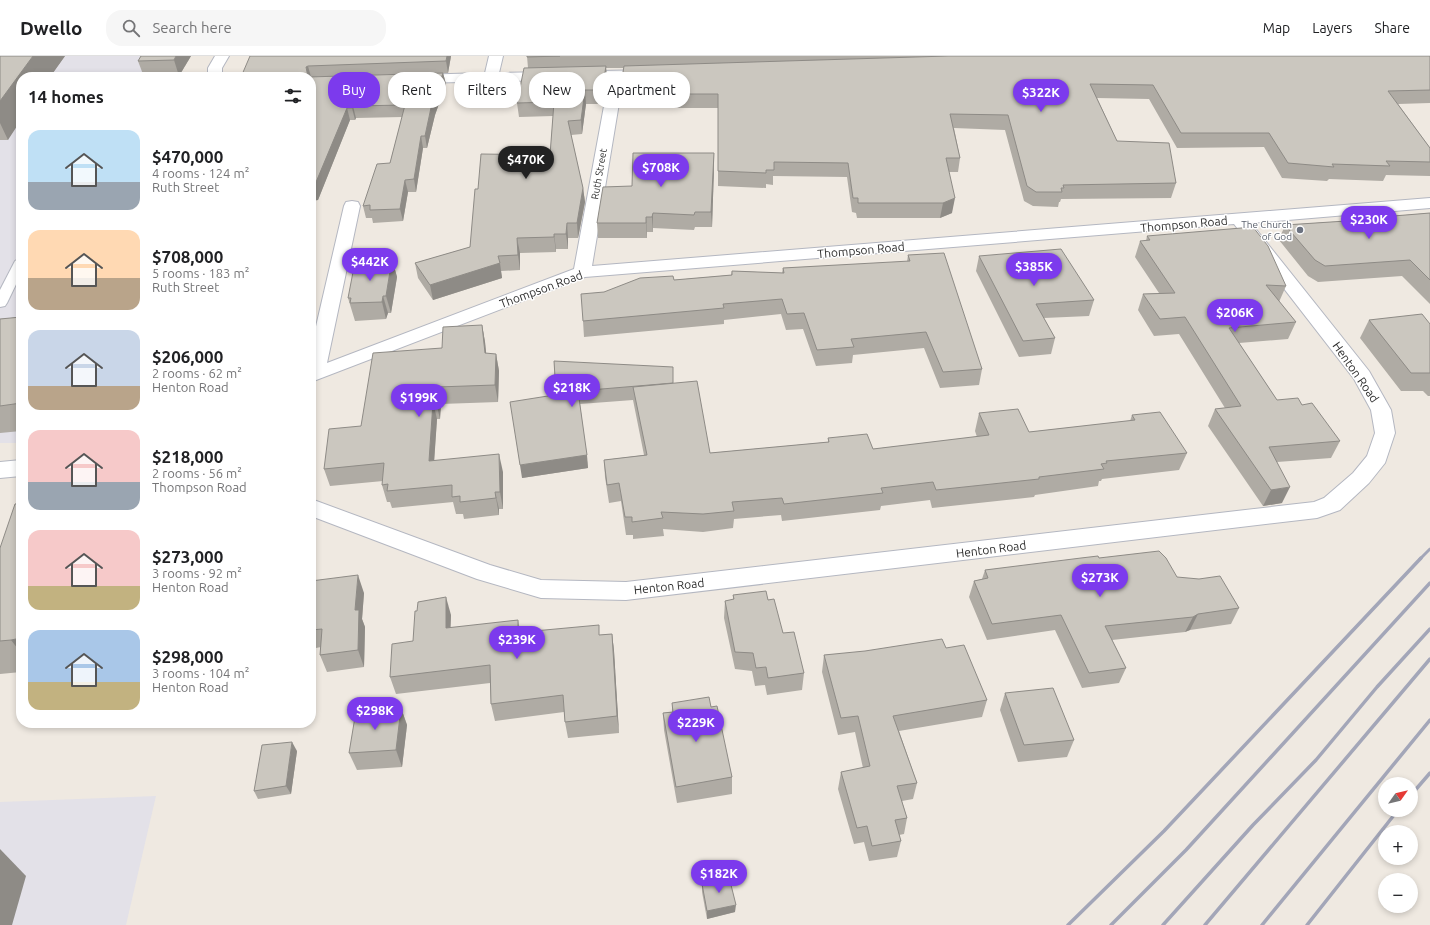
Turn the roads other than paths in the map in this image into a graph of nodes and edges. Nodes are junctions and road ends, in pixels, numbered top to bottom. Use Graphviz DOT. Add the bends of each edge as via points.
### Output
graph roads {
  1 [pos="222,56"];
  2 [pos="496,56"];
  3 [pos="214,72"];
  4 [pos="492,72"];
  5 [pos="593,75"];
  6 [pos="521,77"];
  7 [pos="611,108"];
  8 [pos="1430,203"];
  9 [pos="352,206"];
  10 [pos="1239,219"];
  11 [pos="16,271"];
  12 [pos="582,272"];
  13 [pos="0,303"];
  14 [pos="316,362"];
  15 [pos="316,374"];
  16 [pos="16,468"];
  17 [pos="0,470"];
  18 [pos="316,509"];
  1 -- 3 [label="street"];
  2 -- 4 [label="street"];
  5 -- 6 [label="street"];
  7 -- 12 [label="street, Ruth Street"];
  8 -- 10 [label="street, Thompson Road"];
  9 -- 14 [label="street"];
  10 -- 12 [label="street, Thompson Road"];
  10 -- 18 [label="street, Henton Road" via="1362,376 1381,410 1385,433 1377,458 1361,478 1332,504 1317,510 626,591 541,589 485,573"];
  11 -- 13 [label="lane"];
  12 -- 15 [label="street, Thompson Road"];
  16 -- 17 [label="street"];
}
